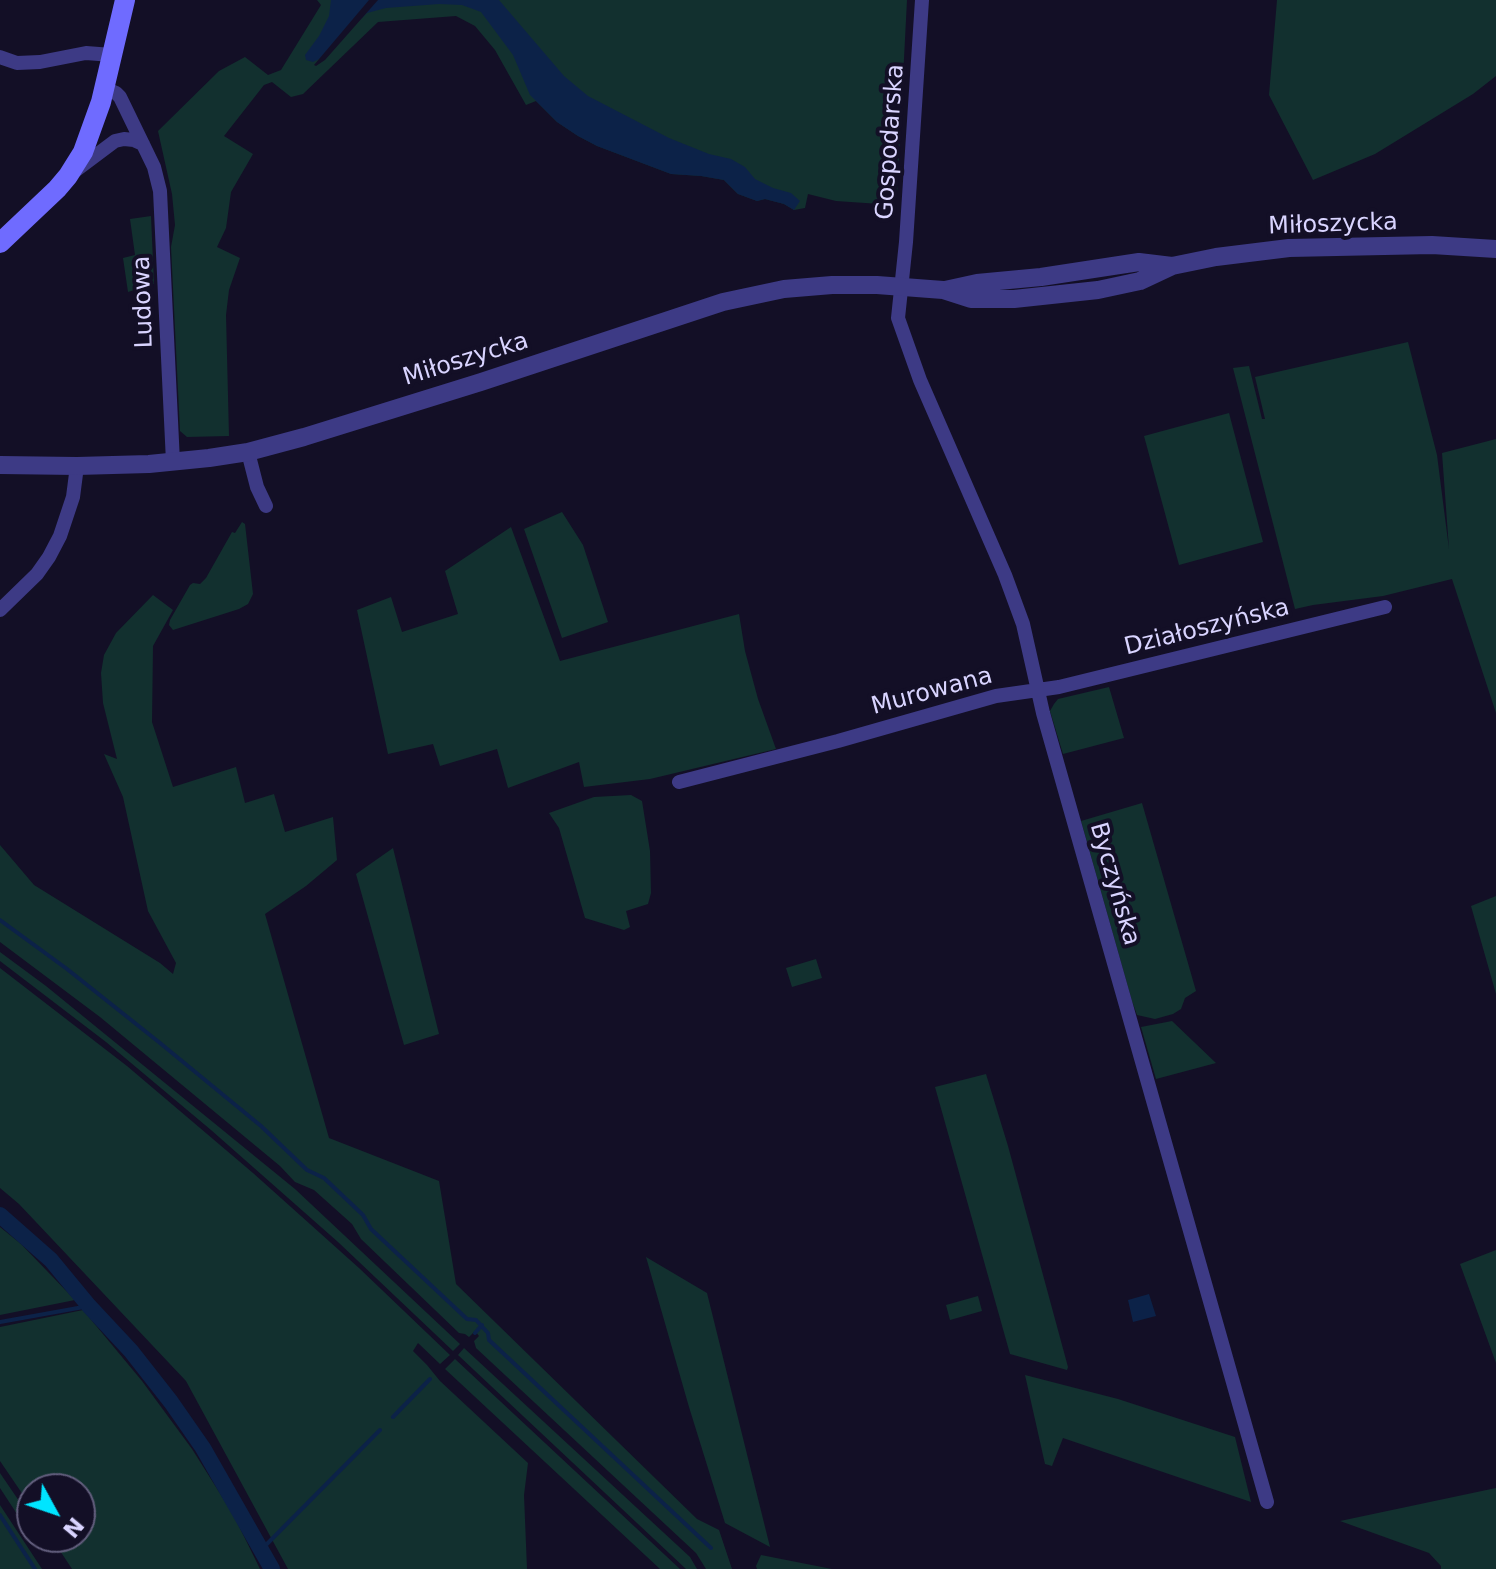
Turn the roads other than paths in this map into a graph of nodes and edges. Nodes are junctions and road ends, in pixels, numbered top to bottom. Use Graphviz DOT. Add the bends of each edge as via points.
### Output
graph roads {
  1 [pos="125,0"];
  2 [pos="922,0"];
  3 [pos="112,55"];
  4 [pos="0,57"];
  5 [pos="104,88"];
  6 [pos="143,144"];
  7 [pos="68,176"];
  8 [pos="0,243"];
  9 [pos="1496,249"];
  10 [pos="901,287"];
  11 [pos="248,452"];
  12 [pos="173,462"];
  13 [pos="0,465"];
  14 [pos="77,466"];
  15 [pos="266,506"];
  16 [pos="1385,607"];
  17 [pos="0,610"];
  18 [pos="1040,690"];
  19 [pos="679,782"];
  20 [pos="1267,1502"];
  1 -- 3 [label="main road"];
  2 -- 10 [label="street, Gospodarska"];
  3 -- 4 [label="street" via="86,53 17,63"];
  3 -- 5 [label="main road"];
  5 -- 6 [label="street, Ludowa" via="120,97"];
  5 -- 7 [label="main road" via="83,152"];
  6 -- 7 [label="street" via="115,141"];
  6 -- 12 [label="street, Ludowa" via="160,191"];
  7 -- 8 [label="main road"];
  9 -- 10 [label="street, Miłoszycka" via="1289,248 1216,257 1172,266 1140,281 1046,297 971,299 943,290"];
  10 -- 11 [label="street, Miłoszycka" via="784,289 723,302"];
  10 -- 18 [label="street, Byczyńska" via="898,318 1005,575"];
  11 -- 12 [label="street, Miłoszycka"];
  11 -- 15 [label="street"];
  12 -- 14 [label="street, Miłoszycka"];
  13 -- 14 [label="street, Miłoszycka"];
  14 -- 17 [label="street" via="67,517 49,557"];
  16 -- 18 [label="street, Działoszyńska"];
  18 -- 19 [label="street, Murowana" via="996,696"];
  18 -- 20 [label="street, Byczyńska"];
}
